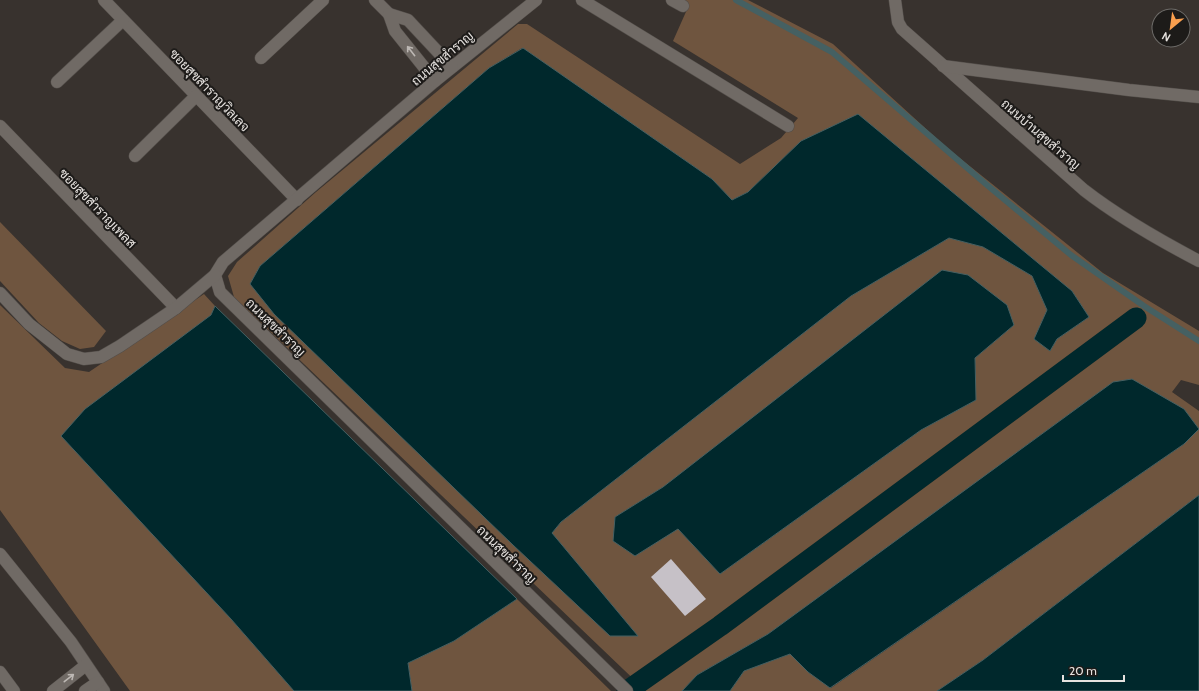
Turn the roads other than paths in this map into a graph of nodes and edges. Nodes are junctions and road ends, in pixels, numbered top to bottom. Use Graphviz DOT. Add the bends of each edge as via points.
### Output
graph roads {
  1 [pos="104,0"];
  2 [pos="323,0"];
  3 [pos="375,0"];
  4 [pos="536,0"];
  5 [pos="582,0"];
  6 [pos="672,0"];
  7 [pos="895,0"];
  8 [pos="683,6"];
  9 [pos="389,14"];
  10 [pos="123,20"];
  11 [pos="261,58"];
  12 [pos="943,66"];
  13 [pos="452,67"];
  14 [pos="435,81"];
  15 [pos="58,82"];
  16 [pos="196,96"];
  17 [pos="1199,98"];
  18 [pos="0,126"];
  19 [pos="788,126"];
  20 [pos="135,156"];
  21 [pos="297,200"];
  22 [pos="1199,261"];
  23 [pos="215,275"];
  24 [pos="0,293"];
  25 [pos="176,308"];
  26 [pos="0,554"];
  27 [pos="86,665"];
  28 [pos="0,672"];
  29 [pos="101,686"];
  30 [pos="14,691"];
  31 [pos="53,691"];
  32 [pos="85,691"];
  33 [pos="627,691"];
  1 -- 10 [label="street, ซอยสุขสำราญวิลเลจ"];
  2 -- 11 [label="street"];
  3 -- 9 [label="street"];
  4 -- 13 [label="street, ถนนสุขสำราญ"];
  5 -- 19 [label="street"];
  6 -- 8 [label="street"];
  7 -- 12 [label="street, ถนนบ้านสุขสำราญ" via="898,22 902,29"];
  9 -- 13 [label="street" via="408,20"];
  14 -- 9 [label="street, one-way" via="395,31"];
  10 -- 15 [label="street"];
  10 -- 16 [label="street, ซอยสุขสำราญวิลเลจ"];
  12 -- 17 [label="street"];
  12 -- 22 [label="street, ถนนบ้านสุขสำราญ" via="1110,210"];
  13 -- 14 [label="street, ถนนสุขสำราญ"];
  14 -- 21 [label="street, ถนนสุขสำราญ"];
  16 -- 20 [label="street"];
  16 -- 21 [label="street, ซอยสุขสำราญวิลเลจ"];
  18 -- 25 [label="street, ซอยสุขสำราญเพลส"];
  21 -- 23 [label="street, ถนนสุขสำราญ" via="223,262"];
  23 -- 25 [label="street"];
  23 -- 33 [label="street, ถนนสุขสำราญ" via="220,292"];
  24 -- 25 [label="street" via="29,324 67,354 84,359 101,357"];
  26 -- 27 [label="street" via="71,642"];
  27 -- 29 [label="street"];
  31 -- 27 [label="street, one-way"];
  28 -- 30 [label="street"];
  29 -- 32 [label="street"];
}
